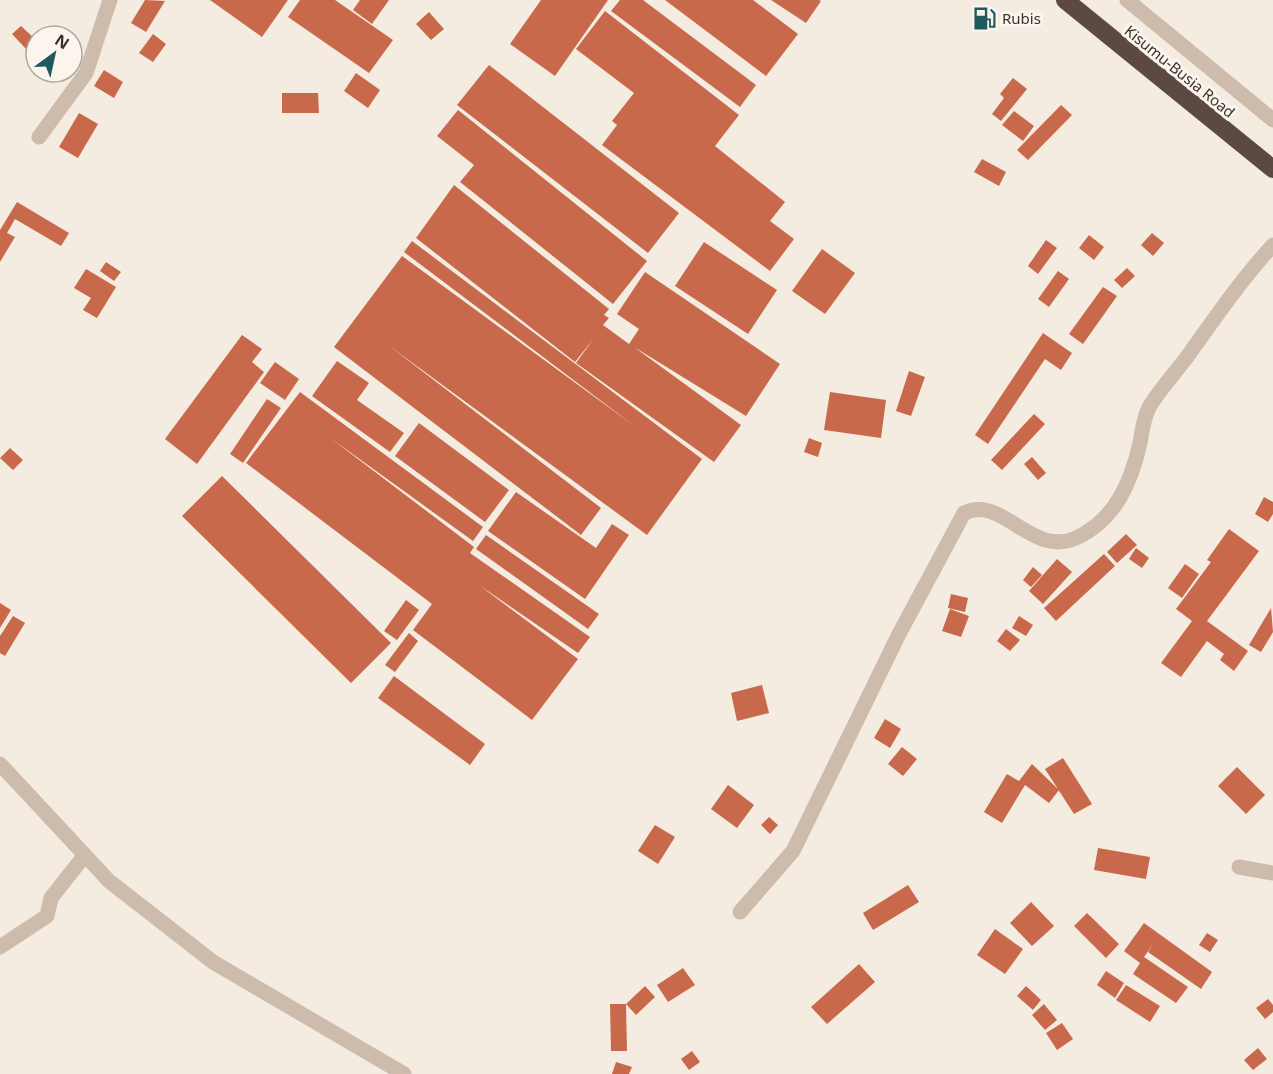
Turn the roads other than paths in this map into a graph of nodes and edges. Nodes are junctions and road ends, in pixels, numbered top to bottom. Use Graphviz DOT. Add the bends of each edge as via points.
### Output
graph roads {
  1 [pos="110,0"];
  2 [pos="1065,0"];
  3 [pos="1127,0"];
  4 [pos="1273,120"];
  5 [pos="39,137"];
  6 [pos="1273,169"];
  7 [pos="1273,245"];
  8 [pos="0,764"];
  9 [pos="84,855"];
  10 [pos="1239,867"];
  11 [pos="1273,873"];
  12 [pos="740,912"];
  13 [pos="0,947"];
  14 [pos="404,1074"];
  1 -- 5 [label="street" via="86,73"];
  2 -- 6 [label="highway, Kisumu-Busia Road"];
  3 -- 4 [label="street"];
  7 -- 12 [label="street" via="1150,405 1134,468 1121,499 1092,530 1053,543 1040,540 985,509 974,508 964,513 899,634 793,851"];
  8 -- 9 [label="street"];
  9 -- 13 [label="street" via="51,898 47,916"];
  9 -- 14 [label="street" via="109,881 213,962"];
  10 -- 11 [label="street"];
}
